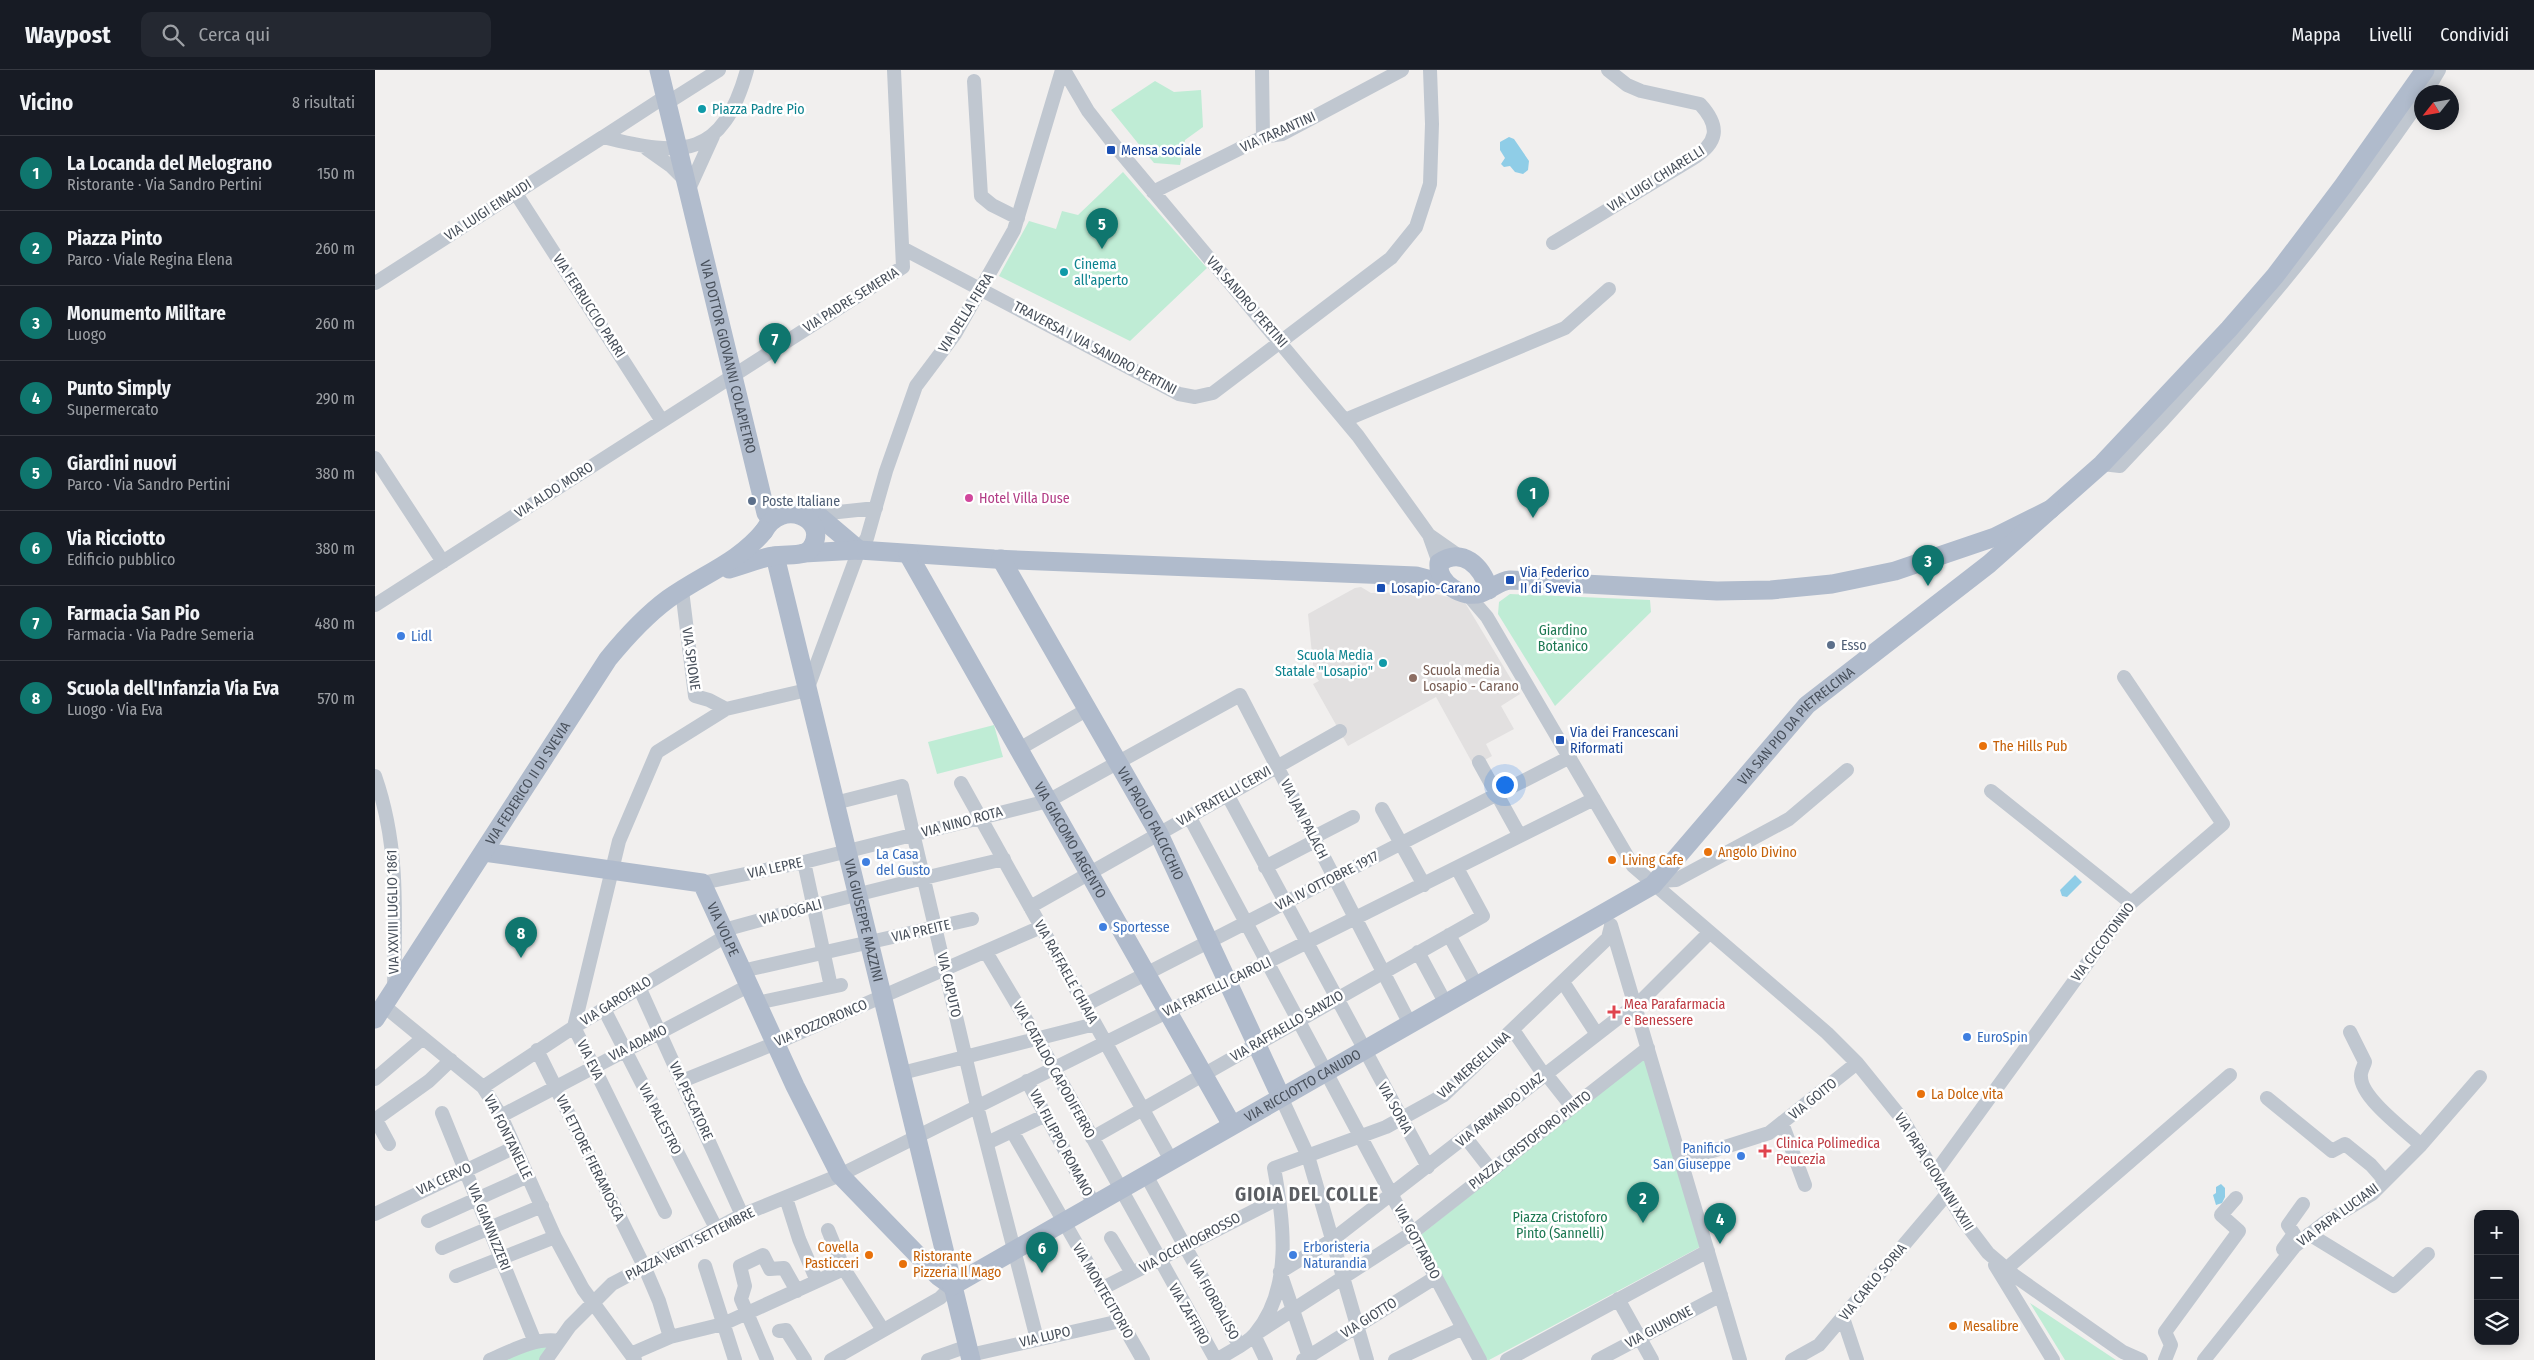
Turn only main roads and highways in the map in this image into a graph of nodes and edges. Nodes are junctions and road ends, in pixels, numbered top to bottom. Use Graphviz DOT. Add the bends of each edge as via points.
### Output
graph roads {
  1 [pos="659,70"];
  2 [pos="2425,70"];
  3 [pos="2051,509"];
  4 [pos="801,514"];
  5 [pos="767,525"];
  6 [pos="859,550"];
  7 [pos="803,553"];
  8 [pos="909,554"];
  9 [pos="775,556"];
  10 [pos="1001,559"];
  11 [pos="1441,572"];
  12 [pos="710,575"];
  13 [pos="1497,585"];
  14 [pos="484,852"];
  15 [pos="1655,883"];
  16 [pos="379,1012"];
  17 [pos="1281,1097"];
  18 [pos="1232,1125"];
  19 [pos="952,1286"];
  20 [pos="970,1354"];
  1 -- 5 [label="main road, VIA DOTTOR GIOVANNI COLAPIETRO"];
  2 -- 3 [label="main road" via="2275,276 2180,383 2102,464"];
  3 -- 13 [label="main road" via="1995,537 1861,580 1771,590 1717,591"];
  3 -- 15 [label="main road, VIA SAN PIO DA PIETRELCINA" via="1989,564 1807,705"];
  4 -- 5 [label="main road" via="780,516"];
  4 -- 6 [label="main road" via="821,517"];
  4 -- 7 [label="main road" via="810,522 815,537 813,546"];
  5 -- 9 [label="main road" via="767,547"];
  5 -- 12 [label="main road, VIA FEDERICO II DI SVEVIA" via="744,552"];
  6 -- 7 [label="main road"];
  6 -- 8 [label="main road"];
  7 -- 9 [label="main road"];
  8 -- 10 [label="main road"];
  8 -- 18 [label="main road, VIA GIACOMO ARGENTO"];
  9 -- 12 [label="main road, VIA FEDERICO II DI SVEVIA"];
  9 -- 19 [label="main road, VIA GIUSEPPE MAZZINI"];
  10 -- 11 [label="main road" via="1416,576"];
  10 -- 17 [label="main road, VIA PAOLO FALCICCHIO" via="1159,834"];
  11 -- 13 [label="main road" via="1469,595"];
  11 -- 13 [label="main road" via="1447,557 1459,556 1477,565"];
  12 -- 14 [label="main road, VIA FEDERICO II DI SVEVIA" via="682,590 641,621 608,659"];
  14 -- 16 [label="main road, VIA FEDERICO II DI SVEVIA"];
  14 -- 19 [label="main road, VIA VOLPE" via="702,884 840,1175 938,1276"];
  15 -- 17 [label="main road, VIA RICCIOTTO CANUDO" via="1607,920 1477,986"];
  17 -- 18 [label="main road, VIA RICCIOTTO CANUDO"];
  18 -- 19 [label="main road, VIA RICCIOTTO CANUDO"];
  19 -- 20 [label="main road, VIA GIUSEPPE MAZZINI"];
}
